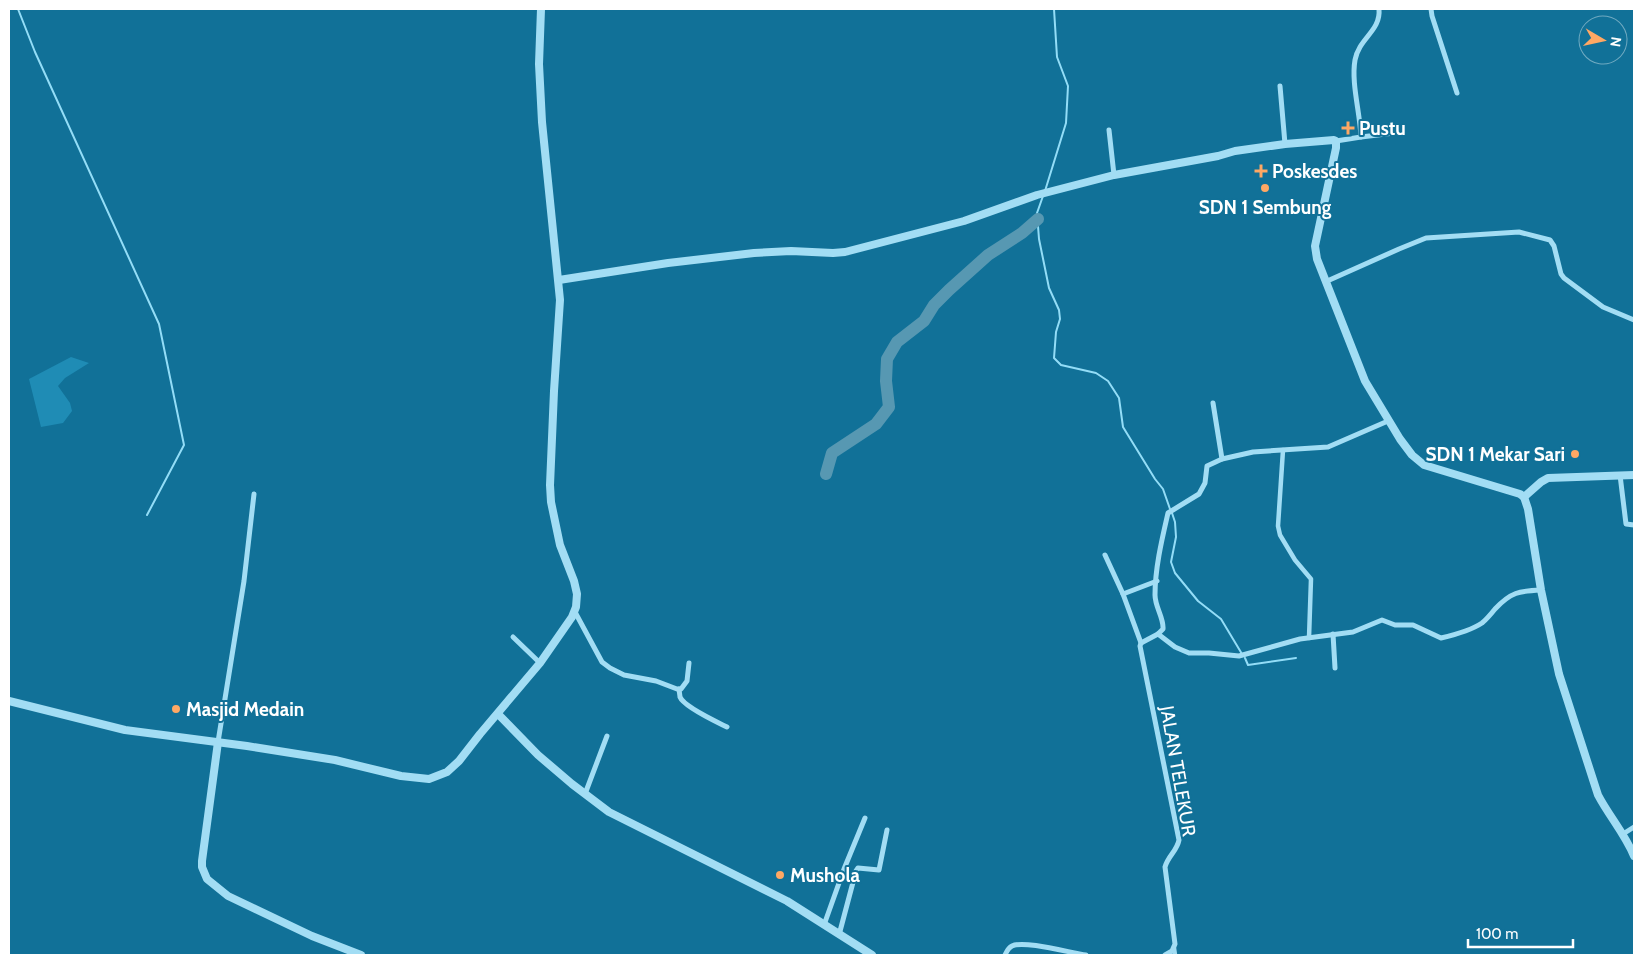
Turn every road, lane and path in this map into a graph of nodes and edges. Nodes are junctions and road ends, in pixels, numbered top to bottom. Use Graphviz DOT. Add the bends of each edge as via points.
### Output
graph roads {
  1 [pos="541,9"];
  2 [pos="1379,9"];
  3 [pos="1431,9"];
  4 [pos="1280,86"];
  5 [pos="1457,93"];
  6 [pos="1108,130"];
  7 [pos="1394,133"];
  8 [pos="1361,137"];
  9 [pos="1336,142"];
  10 [pos="1285,144"];
  11 [pos="1114,175"];
  12 [pos="559,280"];
  13 [pos="1325,282"];
  14 [pos="1634,320"];
  15 [pos="1213,403"];
  16 [pos="1388,420"];
  17 [pos="1283,450"];
  18 [pos="1222,458"];
  19 [pos="1620,475"];
  20 [pos="1634,475"];
  21 [pos="254,494"];
  22 [pos="1524,497"];
  23 [pos="1634,525"];
  24 [pos="1105,555"];
  25 [pos="1157,581"];
  26 [pos="1541,590"];
  27 [pos="1123,594"];
  28 [pos="575,612"];
  29 [pos="1158,634"];
  30 [pos="1333,634"];
  31 [pos="513,637"];
  32 [pos="1309,638"];
  33 [pos="1141,643"];
  34 [pos="540,662"];
  35 [pos="689,663"];
  36 [pos="1335,668"];
  37 [pos="679,689"];
  38 [pos="9,701"];
  39 [pos="498,714"];
  40 [pos="728,727"];
  41 [pos="607,736"];
  42 [pos="218,742"];
  43 [pos="585,794"];
  44 [pos="865,818"];
  45 [pos="1634,827"];
  46 [pos="887,830"];
  47 [pos="1623,834"];
  48 [pos="1634,856"];
  49 [pos="824,925"];
  50 [pos="839,935"];
  51 [pos="1174,948"];
  52 [pos="361,955"];
  53 [pos="872,955"];
  54 [pos="1005,955"];
  55 [pos="1086,955"];
  56 [pos="1165,955"];
  57 [pos="1175,955"];
  1 -- 12 [label="street" via="538,64"];
  2 -- 8 [label="street" via="1377,25 1361,45 1355,60"];
  3 -- 5 [label="street"];
  4 -- 10 [label="street"];
  6 -- 11 [label="street"];
  7 -- 8 [label="street"];
  8 -- 9 [label="street"];
  9 -- 10 [label="street"];
  9 -- 13 [label="street" via="1315,246"];
  10 -- 11 [label="street"];
  11 -- 12 [label="street" via="1037,195 964,221 845,252 754,253"];
  12 -- 28 [label="street" via="550,485 560,545 577,594"];
  13 -- 14 [label="street" via="1426,238 1519,232 1550,240 1564,278 1603,307"];
  13 -- 16 [label="street" via="1364,381"];
  15 -- 18 [label="street"];
  16 -- 17 [label="street" via="1328,447"];
  16 -- 22 [label="street" via="1412,455 1424,465"];
  17 -- 18 [label="street"];
  17 -- 32 [label="street" via="1278,526 1295,560 1311,578"];
  18 -- 25 [label="street" via="1207,466 1205,483 1199,494 1168,513"];
  19 -- 20 [label="street"];
  19 -- 22 [label="street" via="1548,478"];
  19 -- 23 [label="street" via="1626,524"];
  21 -- 42 [label="street"];
  22 -- 26 [label="street"];
  24 -- 27 [label="street, JALAN TELEKUR"];
  25 -- 27 [label="street"];
  25 -- 29 [label="street" via="1156,601 1163,626"];
  26 -- 30 [label="street" via="1514,593 1475,628 1444,637 1436,637 1412,625 1395,625 1382,620 1353,632"];
  26 -- 47 [label="street" via="1559,674 1598,795"];
  27 -- 33 [label="street, JALAN TELEKUR"];
  28 -- 34 [label="street"];
  28 -- 37 [label="street" via="602,662 610,668 624,675"];
  29 -- 32 [label="street" via="1189,653 1239,656"];
  29 -- 33 [label="street"];
  30 -- 32 [label="street"];
  30 -- 36 [label="street"];
  31 -- 34 [label="street"];
  33 -- 51 [label="street, JALAN TELEKUR" via="1179,840 1165,866"];
  34 -- 39 [label="street"];
  35 -- 37 [label="street" via="686,685"];
  37 -- 40 [label="street" via="686,703"];
  38 -- 42 [label="street" via="125,730"];
  39 -- 42 [label="street" via="456,764 447,772 429,778 401,776 335,760"];
  39 -- 43 [label="street" via="538,755"];
  41 -- 43 [label="street"];
  42 -- 52 [label="street" via="202,861 207,878 228,896 312,936"];
  43 -- 49 [label="street" via="610,812 787,901"];
  44 -- 49 [label="street"];
  45 -- 47 [label="street"];
  46 -- 50 [label="street" via="879,870 858,868 856,871"];
  47 -- 48 [label="street"];
  49 -- 50 [label="street"];
  50 -- 53 [label="street"];
  51 -- 56 [label="street"];
  51 -- 57 [label="street"];
  54 -- 55 [label="street" via="1012,946 1023,945"];
}
